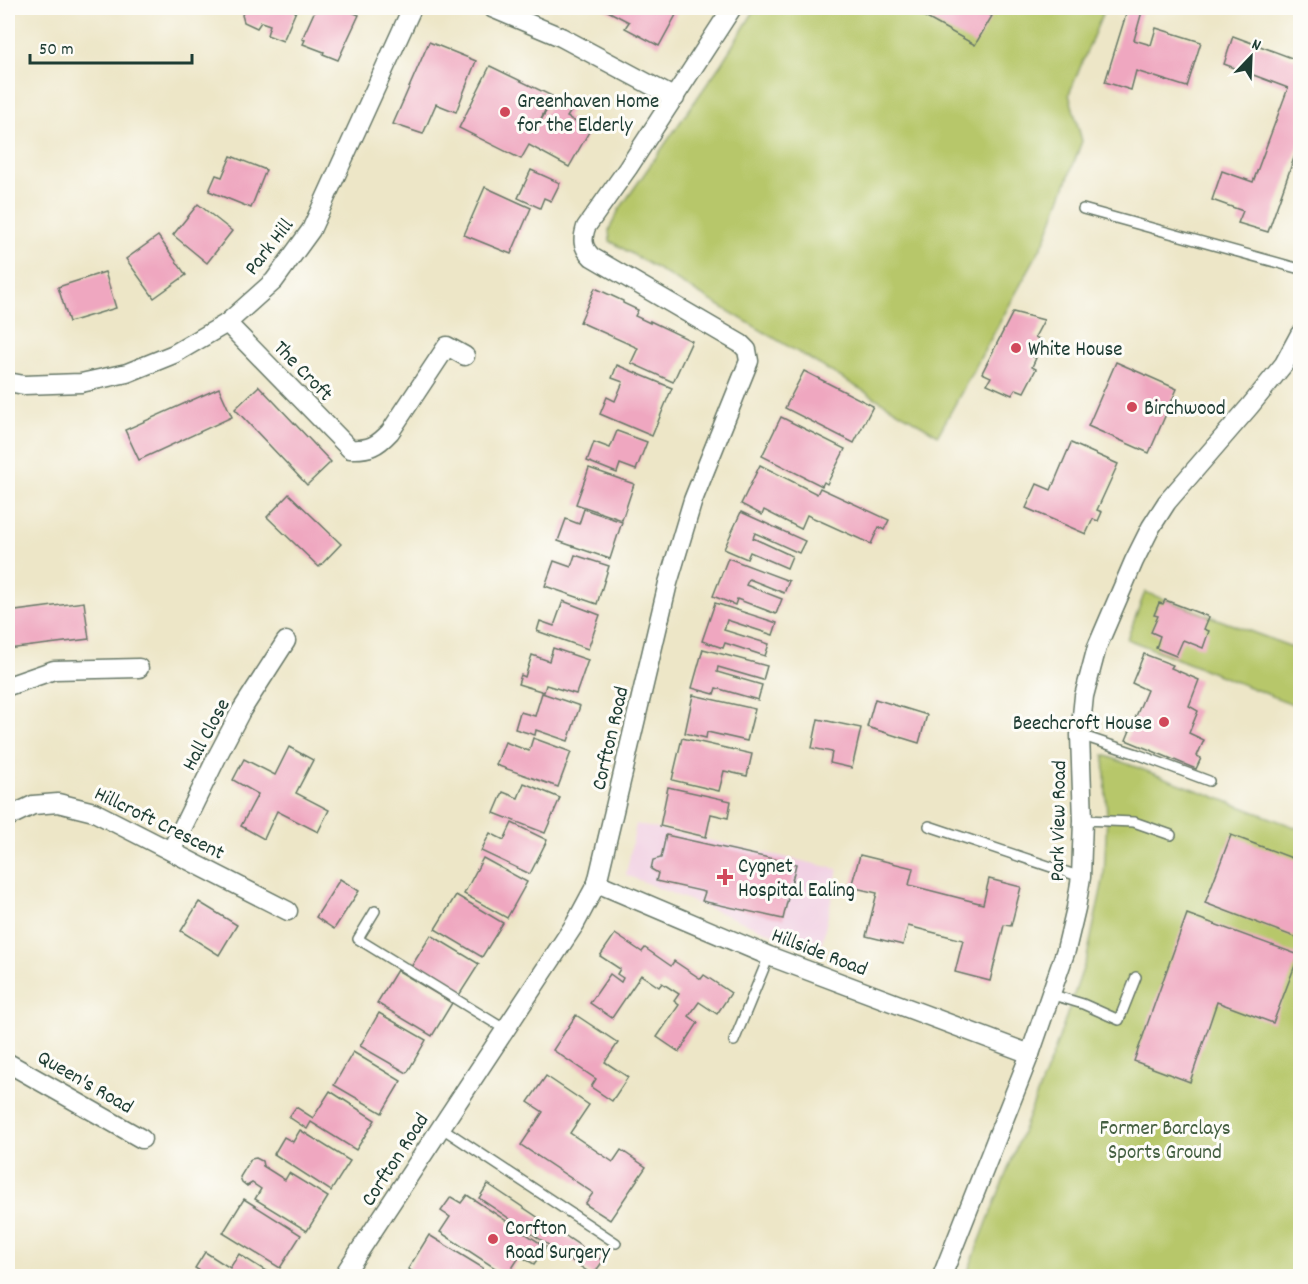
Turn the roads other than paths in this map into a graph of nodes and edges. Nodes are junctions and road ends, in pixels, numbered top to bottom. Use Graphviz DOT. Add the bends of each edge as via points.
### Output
graph roads {
  1 [pos="412,8"];
  2 [pos="492,8"];
  3 [pos="732,8"];
  4 [pos="675,98"];
  5 [pos="1083,209"];
  6 [pos="1300,269"];
  7 [pos="227,323"];
  8 [pos="1300,334"];
  9 [pos="465,356"];
  10 [pos="8,382"];
  11 [pos="286,642"];
  12 [pos="139,668"];
  13 [pos="8,686"];
  14 [pos="1080,735"];
  15 [pos="1209,781"];
  16 [pos="8,817"];
  17 [pos="1083,820"];
  18 [pos="929,826"];
  19 [pos="1171,835"];
  20 [pos="171,851"];
  21 [pos="1081,877"];
  22 [pos="597,883"];
  23 [pos="288,911"];
  24 [pos="375,911"];
  25 [pos="769,956"];
  26 [pos="1136,977"];
  27 [pos="1050,994"];
  28 [pos="506,1030"];
  29 [pos="734,1041"];
  30 [pos="1030,1054"];
  31 [pos="8,1063"];
  32 [pos="442,1128"];
  33 [pos="142,1139"];
  34 [pos="616,1243"];
  35 [pos="343,1276"];
  36 [pos="942,1276"];
  1 -- 7 [label="street, Park Hill" via="311,230 274,281"];
  2 -- 4 [label="street" via="561,37"];
  3 -- 4 [label="street"];
  4 -- 22 [label="street, Corfton Road" via="586,227 582,242 592,257 741,344 749,361 693,500 668,583"];
  5 -- 6 [label="lane"];
  7 -- 9 [label="street, The Croft" via="350,449 370,448 382,441 447,346"];
  7 -- 10 [label="street, Park Hill" via="174,354 127,373 81,383"];
  8 -- 14 [label="street, Park View Road" via="1284,364 1167,502 1151,527 1097,646 1084,696"];
  11 -- 20 [label="street, Hall Close" via="241,711"];
  12 -- 13 [label="street" via="54,670"];
  14 -- 15 [label="lane"];
  14 -- 17 [label="street, Park View Road"];
  16 -- 20 [label="street, Hillcroft Crescent" via="33,805 58,803 94,812"];
  17 -- 19 [label="lane" via="1134,822"];
  17 -- 21 [label="street, Park View Road"];
  18 -- 21 [label="lane"];
  20 -- 23 [label="street, Hillcroft Crescent"];
  21 -- 27 [label="street, Park View Road" via="1066,950"];
  22 -- 25 [label="street, Hillside Road"];
  22 -- 28 [label="street, Corfton Road"];
  24 -- 28 [label="lane" via="358,939"];
  25 -- 29 [label="lane"];
  25 -- 30 [label="street, Hillside Road"];
  26 -- 27 [label="lane" via="1119,1020"];
  27 -- 30 [label="street, Park View Road"];
  28 -- 32 [label="street, Corfton Road"];
  30 -- 36 [label="street, Park View Road"];
  31 -- 33 [label="street, Queen's Road"];
  32 -- 34 [label="lane"];
  32 -- 35 [label="street, Corfton Road"];
}
